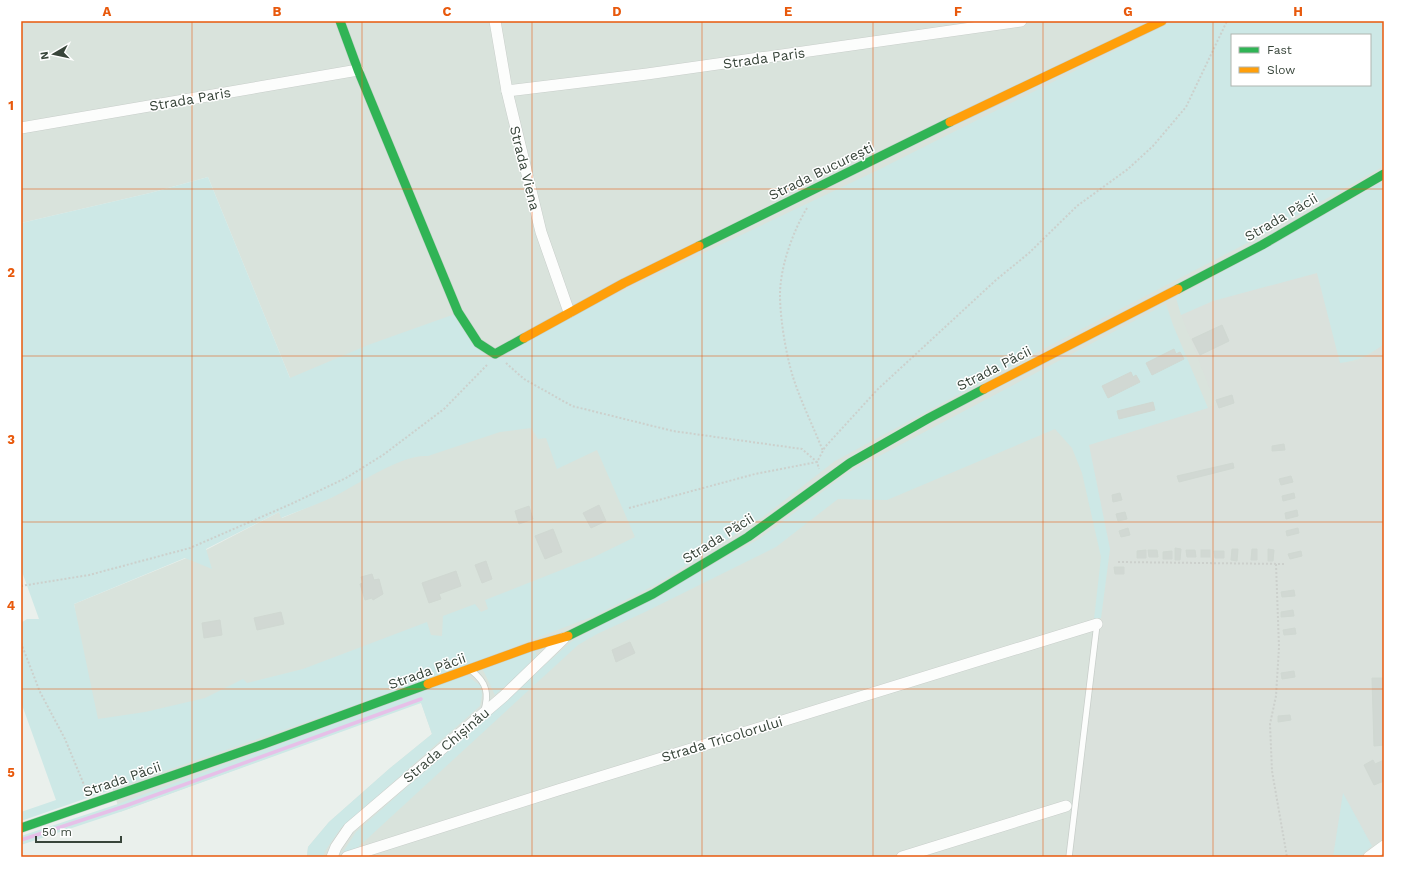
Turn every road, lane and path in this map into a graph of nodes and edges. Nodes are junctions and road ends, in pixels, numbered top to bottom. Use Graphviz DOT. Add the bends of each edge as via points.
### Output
graph roads {
  1 [pos="340,21"];
  2 [pos="495,21"];
  3 [pos="1021,21"];
  4 [pos="1162,21"];
  5 [pos="1227,21"];
  6 [pos="358,70"];
  7 [pos="507,92"];
  8 [pos="21,128"];
  9 [pos="1384,174"];
  10 [pos="809,204"];
  11 [pos="569,312"];
  12 [pos="495,354"];
  13 [pos="479,374"];
  14 [pos="823,451"];
  15 [pos="817,462"];
  16 [pos="823,483"];
  17 [pos="629,508"];
  18 [pos="1118,562"];
  19 [pos="1276,564"];
  20 [pos="1286,564"];
  21 [pos="21,586"];
  22 [pos="1097,624"];
  23 [pos="566,637"];
  24 [pos="21,644"];
  25 [pos="470,670"];
  26 [pos="484,712"];
  27 [pos="92,804"];
  28 [pos="1066,806"];
  29 [pos="21,828"];
  30 [pos="1384,846"];
  31 [pos="332,857"];
  32 [pos="347,857"];
  33 [pos="902,857"];
  34 [pos="1069,857"];
  35 [pos="1287,857"];
  36 [pos="1369,857"];
  1 -- 6 [label="street"];
  2 -- 7 [label="street, Strada Viena"];
  3 -- 7 [label="street, Strada Paris"];
  4 -- 11 [label="street, Strada București" via="976,110"];
  5 -- 14 [label="path" via="1186,107 1153,146 1128,169 1077,206 1029,253 996,280 878,389"];
  6 -- 8 [label="street, Strada Paris"];
  6 -- 12 [label="street" via="458,312 478,343"];
  7 -- 11 [label="street, Strada Viena" via="541,232"];
  9 -- 16 [label="street, Strada Păcii" via="1262,245 929,418 850,464"];
  10 -- 14 [label="path" via="795,232 785,264 780,294 792,376"];
  11 -- 12 [label="street, Strada București"];
  12 -- 15 [label="path" via="524,379 572,406 673,431 802,449"];
  13 -- 21 [label="path" via="444,409 383,456 346,478 291,504 190,548 89,575"];
  14 -- 15 [label="path"];
  15 -- 16 [label="path"];
  15 -- 17 [label="path" via="755,474"];
  16 -- 23 [label="street, Strada Păcii" via="748,537 697,568 653,594"];
  18 -- 19 [label="path"];
  19 -- 20 [label="path"];
  19 -- 35 [label="path" via="1280,647 1276,696 1270,724 1272,771"];
  22 -- 32 [label="street, Strada Tricolorului" via="588,780"];
  22 -- 34 [label="lane"];
  23 -- 25 [label="street, Strada Păcii" via="530,647"];
  23 -- 26 [label="street, Strada Chișinău"];
  24 -- 27 [label="path" via="40,692 65,739"];
  25 -- 26 [label="lane" via="486,686"];
  25 -- 27 [label="street, Strada Păcii"];
  26 -- 31 [label="street, Strada Chișinău" via="349,828"];
  27 -- 29 [label="street, Strada Păcii"];
  28 -- 33 [label="street"];
  30 -- 36 [label="street"];
}
